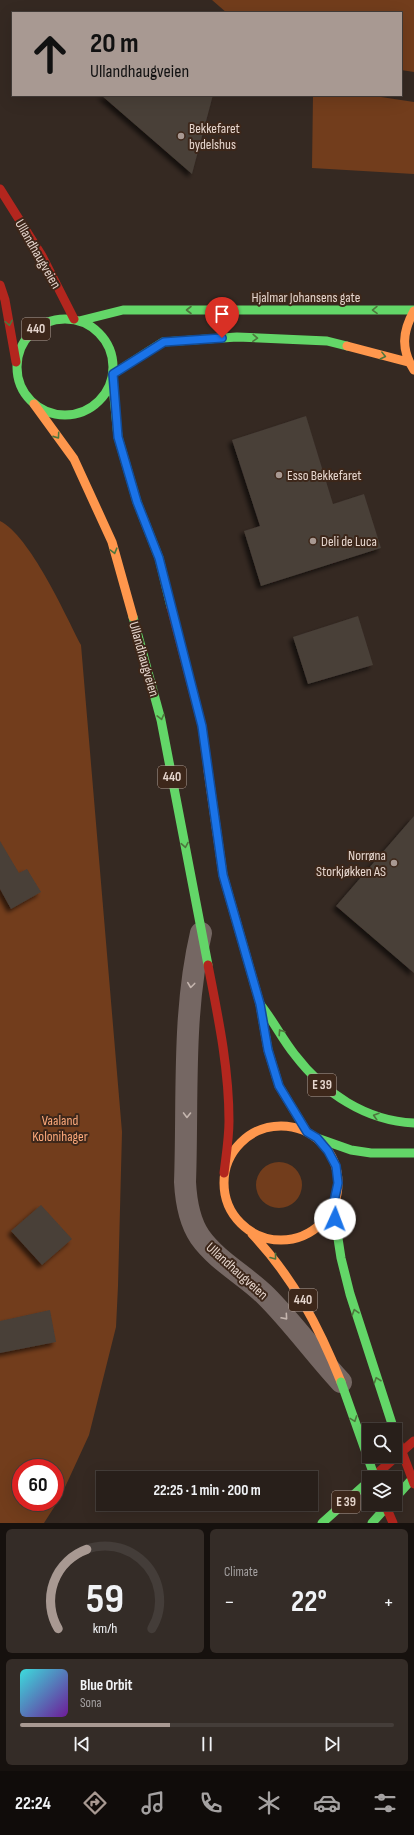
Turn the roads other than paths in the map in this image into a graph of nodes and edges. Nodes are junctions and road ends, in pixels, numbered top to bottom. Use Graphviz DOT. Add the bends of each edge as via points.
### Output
graph roads {
  1 [pos="0,190"];
  2 [pos="0,285"];
  3 [pos="414,311"];
  4 [pos="77,320"];
  5 [pos="408,362"];
  6 [pos="414,370"];
  7 [pos="17,371"];
  8 [pos="112,376"];
  9 [pos="34,404"];
  10 [pos="201,933"];
  11 [pos="260,1004"];
  12 [pos="414,1123"];
  13 [pos="307,1132"];
  14 [pos="317,1138"];
  15 [pos="414,1153"];
  16 [pos="224,1173"];
  17 [pos="333,1206"];
  18 [pos="246,1229"];
  19 [pos="341,1382"];
  20 [pos="392,1423"];
  21 [pos="414,1440"];
  22 [pos="402,1452"];
  23 [pos="372,1471"];
  24 [pos="381,1471"];
  25 [pos="414,1477"];
  26 [pos="414,1484"];
  27 [pos="362,1487"];
  28 [pos="402,1490"];
  29 [pos="383,1511"];
  30 [pos="388,1511"];
  31 [pos="322,1523"];
  32 [pos="372,1523"];
  33 [pos="393,1523"];
  1 -- 4 [label="main road, Ullandhaugveien / 440" via="42,256"];
  2 -- 7 [label="main road, 440, one-way"];
  3 -- 4 [label="main road, Hjalmar Johansens gate, one-way" via="123,310"];
  3 -- 5 [label="main road" via="407,322 404,335 404,349"];
  4 -- 7 [label="main road, 440" via="59,319 44,323 32,331 23,342 18,356"];
  4 -- 8 [label="main road, 440" via="92,326 102,335 113,360"];
  5 -- 6 [label="main road"];
  8 -- 5 [label="main road, one-way" via="164,342 237,337 327,341"];
  7 -- 9 [label="main road, 440" via="26,395"];
  8 -- 9 [label="main road, 440" via="106,392 95,405 81,412 64,415 49,412"];
  8 -- 11 [label="main road, 440" via="118,437 137,502 159,558 202,726 223,875"];
  9 -- 10 [label="main road, Ullandhaugveien / 440, one-way" via="74,459 112,542 162,720"];
  10 -- 16 [label="main road, Ullandhaugveien / 440" via="220,1025 228,1087 229,1123"];
  10 -- 19 [label="street, Ullandhaugveien / 440, one-way" via="193,974 189,1017 186,1203 196,1230 212,1251 266,1296"];
  12 -- 11 [label="main road, E 39, one-way" via="406,1124 374,1116 348,1103 322,1085 297,1059"];
  11 -- 13 [label="main road, 440" via="268,1050 279,1086"];
  13 -- 14 [label="main road, 440"];
  13 -- 16 [label="main road, 440" via="290,1126 272,1126 256,1131 241,1142 230,1156"];
  14 -- 15 [label="main road" via="351,1150 371,1153"];
  14 -- 17 [label="main road, 440" via="336,1166 338,1183"];
  16 -- 18 [label="main road, 440" via="228,1204 235,1218"];
  17 -- 18 [label="main road, 440" via="324,1220 311,1232 295,1238 267,1238"];
  20 -- 17 [label="main road, 440, one-way" via="366,1349 341,1258"];
  18 -- 19 [label="main road, 440, one-way" via="271,1252 299,1294 330,1353"];
  19 -- 23 [label="main road, 440, one-way, bridge"];
  21 -- 24 [label="main road, E 39"];
  22 -- 26 [label="main road, bridge"];
  25 -- 28 [label="main road"];
  27 -- 31 [label="main road, E 39"];
  29 -- 32 [label="main road, E 39"];
  30 -- 33 [label="main road, bridge"];
}
